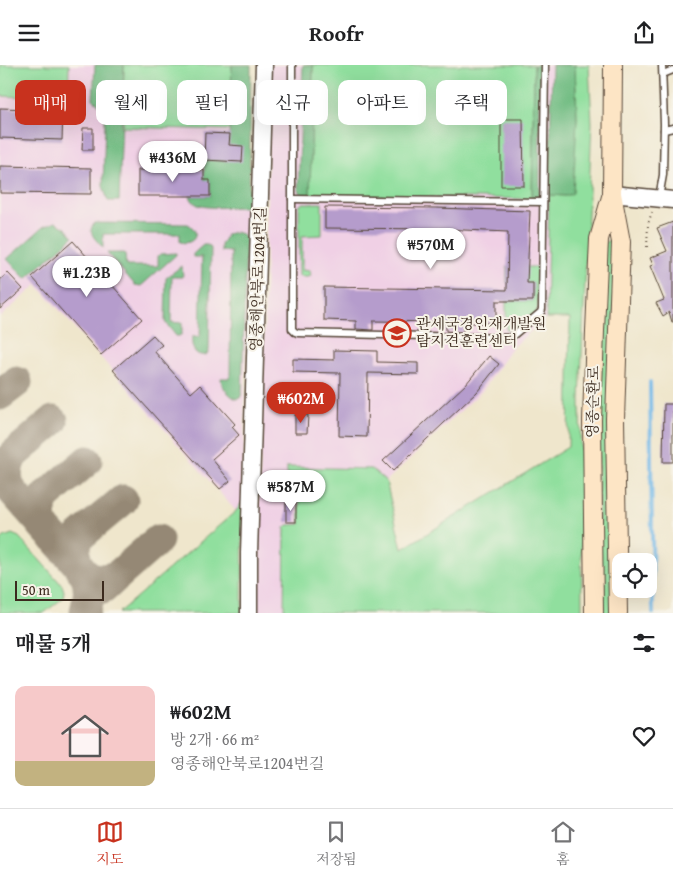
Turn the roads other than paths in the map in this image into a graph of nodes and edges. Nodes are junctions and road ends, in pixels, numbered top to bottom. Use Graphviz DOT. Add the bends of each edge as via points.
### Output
graph roads {
  1 [pos="264,65"];
  2 [pos="292,65"];
  3 [pos="545,65"];
  4 [pos="613,65"];
  5 [pos="662,65"];
  6 [pos="673,70"];
  7 [pos="663,74"];
  8 [pos="673,128"];
  9 [pos="664,129"];
  10 [pos="612,194"];
  11 [pos="656,198"];
  12 [pos="292,199"];
  13 [pos="673,200"];
  14 [pos="543,203"];
  15 [pos="249,613"];
  16 [pos="594,613"];
  17 [pos="618,613"];
  1 -- 15 [label="street, 영종해안북로1204번길"];
  2 -- 12 [label="lane"];
  3 -- 14 [label="lane"];
  4 -- 10 [label="main road, 영종순환로"];
  5 -- 7 [label="lane"];
  6 -- 7 [label="lane"];
  7 -- 9 [label="lane"];
  8 -- 9 [label="lane"];
  9 -- 11 [label="lane" via="662,184"];
  10 -- 11 [label="street"];
  10 -- 16 [label="main road, 영종순환로" via="599,239 595,321 592,420"];
  10 -- 17 [label="main road, 영종순환로" via="621,242 615,419"];
  11 -- 13 [label="street"];
  12 -- 14 [label="lane"];
  12 -- 14 [label="lane" via="294,332 510,339 542,309"];
}
